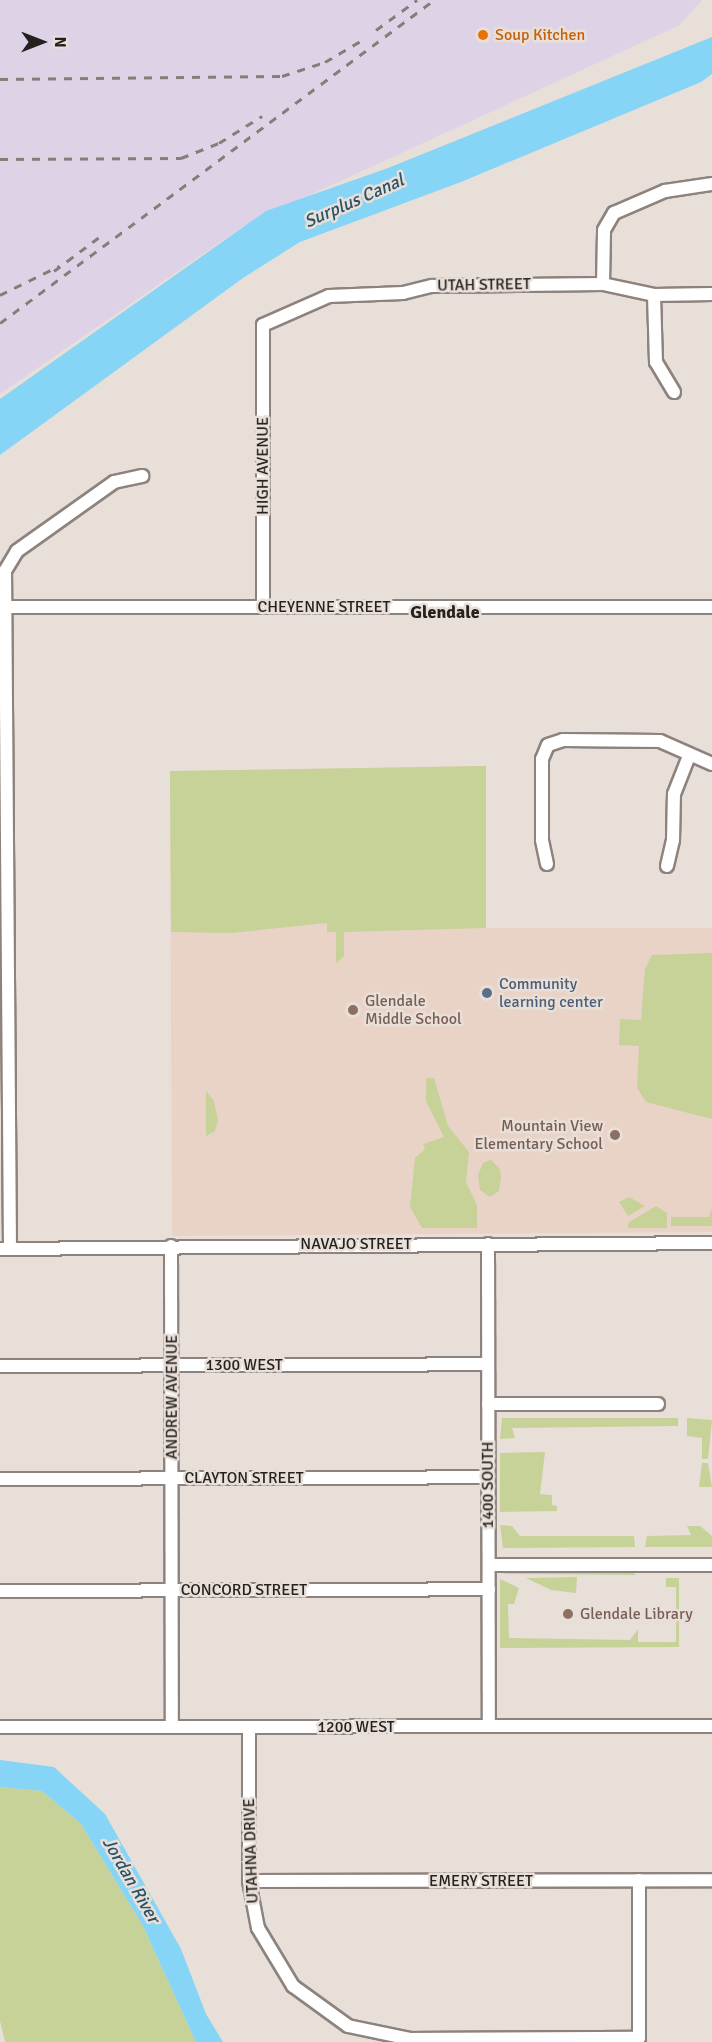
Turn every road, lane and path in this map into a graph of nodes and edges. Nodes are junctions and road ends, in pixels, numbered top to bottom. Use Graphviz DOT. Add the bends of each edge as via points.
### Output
graph roads {
  1 [pos="712,184"];
  2 [pos="603,284"];
  3 [pos="712,294"];
  4 [pos="654,295"];
  5 [pos="263,324"];
  6 [pos="674,392"];
  7 [pos="142,476"];
  8 [pos="8,607"];
  9 [pos="263,607"];
  10 [pos="712,607"];
  11 [pos="689,756"];
  12 [pos="712,764"];
  13 [pos="547,864"];
  14 [pos="667,866"];
  15 [pos="5,958"];
  16 [pos="712,1243"];
  17 [pos="488,1244"];
  18 [pos="171,1246"];
  19 [pos="5,1249"];
  20 [pos="488,1364"];
  21 [pos="0,1366"];
  22 [pos="171,1366"];
  23 [pos="488,1404"];
  24 [pos="658,1404"];
  25 [pos="172,1478"];
  26 [pos="488,1478"];
  27 [pos="0,1479"];
  28 [pos="489,1565"];
  29 [pos="712,1565"];
  30 [pos="489,1589"];
  31 [pos="172,1590"];
  32 [pos="0,1591"];
  33 [pos="489,1726"];
  34 [pos="712,1726"];
  35 [pos="0,1727"];
  36 [pos="172,1727"];
  37 [pos="249,1727"];
  38 [pos="639,1880"];
  39 [pos="712,1880"];
  40 [pos="249,1881"];
  41 [pos="542,2041"];
  1 -- 2 [label="street" via="665,191 614,213 604,230"];
  2 -- 4 [label="street, UTAH STREET"];
  2 -- 5 [label="street, UTAH STREET" via="444,285 403,293 329,296"];
  3 -- 4 [label="street, UTAH STREET"];
  4 -- 6 [label="street" via="656,362"];
  5 -- 9 [label="street, HIGH AVENUE"];
  7 -- 8 [label="street" via="114,482 17,550 5,572"];
  8 -- 9 [label="street, CHEYENNE STREET"];
  8 -- 15 [label="street"];
  9 -- 10 [label="street, CHEYENNE STREET"];
  11 -- 12 [label="street"];
  11 -- 13 [label="street" via="648,740 563,740 548,745 542,771 542,840"];
  11 -- 14 [label="street" via="674,794 673,840"];
  15 -- 19 [label="street"];
  16 -- 17 [label="street, NAVAJO STREET"];
  17 -- 18 [label="street, NAVAJO STREET"];
  17 -- 20 [label="street, 1400 SOUTH"];
  18 -- 19 [label="street, NAVAJO STREET"];
  18 -- 22 [label="street, ANDREW AVENUE"];
  20 -- 22 [label="street, 1300 WEST"];
  20 -- 23 [label="street, 1400 SOUTH"];
  21 -- 22 [label="street, 1300 WEST"];
  22 -- 25 [label="street, ANDREW AVENUE"];
  23 -- 24 [label="street"];
  23 -- 26 [label="street, 1400 SOUTH"];
  25 -- 26 [label="street, CLAYTON STREET"];
  25 -- 27 [label="street, CLAYTON STREET"];
  25 -- 31 [label="street, ANDREW AVENUE"];
  26 -- 28 [label="street, 1400 SOUTH"];
  28 -- 29 [label="street"];
  28 -- 30 [label="street, 1400 SOUTH"];
  30 -- 31 [label="street, CONCORD STREET"];
  30 -- 33 [label="street, 1400 SOUTH"];
  31 -- 32 [label="street, CONCORD STREET"];
  31 -- 36 [label="street, ANDREW AVENUE"];
  33 -- 34 [label="street, 1200 WEST"];
  33 -- 37 [label="street, 1200 WEST"];
  35 -- 36 [label="street, 1200 WEST"];
  36 -- 37 [label="street, 1200 WEST"];
  37 -- 40 [label="street, UTAHNA DRIVE"];
  38 -- 39 [label="street, EMERY STREET"];
  38 -- 40 [label="street, EMERY STREET"];
  38 -- 41 [label="street, UTAHNA DRIVE" via="639,2038"];
  40 -- 41 [label="street, UTAHNA DRIVE" via="258,1928 277,1964 293,1986 340,2021 372,2033 410,2039"];
}
